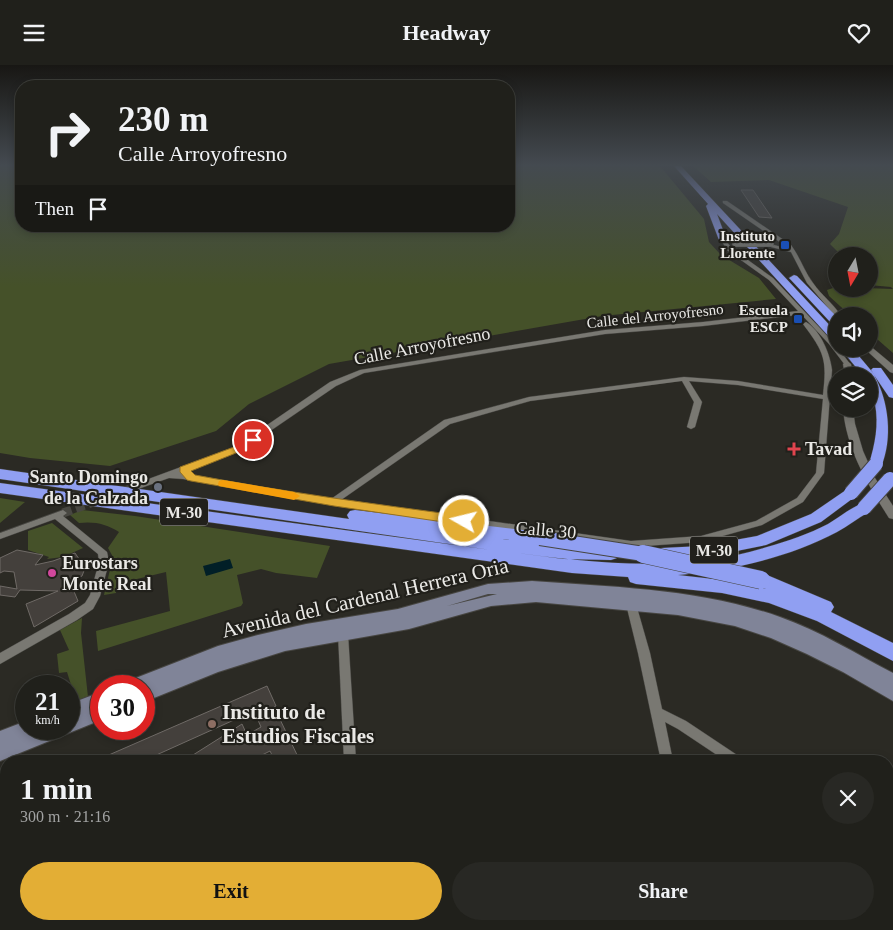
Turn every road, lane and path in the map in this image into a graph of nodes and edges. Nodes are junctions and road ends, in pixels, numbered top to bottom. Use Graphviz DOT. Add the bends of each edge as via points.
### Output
graph roads {
  1 [pos="710,206"];
  2 [pos="714,206"];
  3 [pos="726,206"];
  4 [pos="731,206"];
  5 [pos="722,238"];
  6 [pos="778,238"];
  7 [pos="773,245"];
  8 [pos="736,246"];
  9 [pos="796,254"];
  10 [pos="738,256"];
  11 [pos="829,307"];
  12 [pos="826,310"];
  13 [pos="798,312"];
  14 [pos="828,312"];
  15 [pos="806,324"];
  16 [pos="828,332"];
  17 [pos="828,335"];
  18 [pos="828,336"];
  19 [pos="530,343"];
  20 [pos="878,356"];
  21 [pos="844,357"];
  22 [pos="855,357"];
  23 [pos="867,357"];
  24 [pos="847,364"];
  25 [pos="828,367"];
  26 [pos="848,367"];
  27 [pos="893,370"];
  28 [pos="684,379"];
  29 [pos="893,394"];
  30 [pos="828,398"];
  31 [pos="849,417"];
  32 [pos="691,427"];
  33 [pos="184,470"];
  34 [pos="0,475"];
  35 [pos="168,475"];
  36 [pos="892,475"];
  37 [pos="191,478"];
  38 [pos="0,488"];
  39 [pos="131,489"];
  40 [pos="334,502"];
  41 [pos="59,514"];
  42 [pos="893,515"];
  43 [pos="0,536"];
  44 [pos="588,569"];
  45 [pos="631,604"];
  46 [pos="343,634"];
  47 [pos="891,648"];
  48 [pos="0,659"];
  49 [pos="155,678"];
  50 [pos="893,681"];
  51 [pos="155,691"];
  52 [pos="893,694"];
  53 [pos="657,712"];
  54 [pos="15,733"];
  55 [pos="0,739"];
  56 [pos="32,740"];
  57 [pos="0,753"];
  58 [pos="350,755"];
  59 [pos="666,755"];
  60 [pos="727,755"];
  1 -- 5 [label="highway"];
  2 -- 16 [label="highway"];
  3 -- 12 [label="highway"];
  4 -- 6 [label="street"];
  5 -- 8 [label="street"];
  5 -- 10 [label="street" via="728,249"];
  6 -- 7 [label="street"];
  6 -- 9 [label="street"];
  7 -- 8 [label="street, bridge"];
  7 -- 9 [label="street"];
  8 -- 10 [label="street" via="734,249"];
  9 -- 11 [label="street" via="808,279"];
  10 -- 13 [label="street" via="771,279"];
  12 -- 14 [label="highway"];
  13 -- 15 [label="street"];
  13 -- 17 [label="street"];
  13 -- 19 [label="street, Calle del Arroyofresno"];
  15 -- 18 [label="street"];
  15 -- 25 [label="street" via="822,345"];
  19 -- 33 [label="street, Calle Arroyofresno" via="362,371 333,384 238,449"];
  20 -- 27 [label="street"];
  21 -- 24 [label="highway"];
  22 -- 39 [label="highway, Calle 30 / M-30, bridge" via="885,405 888,434 876,464 851,493 816,518 760,541 702,552 656,555 563,553"];
  23 -- 29 [label="highway"];
  24 -- 26 [label="street"];
  28 -- 30 [label="street" via="740,381"];
  28 -- 32 [label="street" via="698,401"];
  28 -- 40 [label="street" via="529,399 447,422"];
  30 -- 40 [label="street" via="820,473 800,500 759,523 701,539 631,544"];
  31 -- 42 [label="street" via="854,445"];
  33 -- 35 [label="street, Calle Arroyofresno"];
  33 -- 37 [label="street"];
  34 -- 39 [label="highway, Calle 30 / M-30"];
  35 -- 37 [label="street"];
  35 -- 39 [label="street, Calle Arroyofresno"];
  36 -- 44 [label="highway, Calle 30 / M-30, bridge" via="864,508 830,530 777,551 715,565 623,571"];
  37 -- 40 [label="street"];
  38 -- 44 [label="highway, Calle 30 / M-30"];
  39 -- 47 [label="highway, bridge" via="540,538 703,564 761,580 802,596"];
  41 -- 43 [label="street"];
  41 -- 48 [label="street" via="102,552 104,562 95,596 89,606 73,617"];
  44 -- 47 [label="highway" via="624,577 749,591 792,603"];
  45 -- 46 [label="main road, Avenida del Cardenal Herrera Oria" via="536,596 508,597 409,623"];
  45 -- 52 [label="main road, Avenida del Cardenal Herrera Oria" via="710,614 763,629 836,661"];
  45 -- 53 [label="street"];
  46 -- 51 [label="main road, Avenida del Cardenal Herrera Oria" via="236,658"];
  46 -- 58 [label="street"];
  49 -- 50 [label="main road, Avenida del Cardenal Herrera Oria" via="258,641 314,628 398,615 488,589 532,586 662,597 741,611 813,638"];
  53 -- 59 [label="street"];
  53 -- 60 [label="street"];
  54 -- 55 [label="main road"];
  56 -- 57 [label="main road"];
}
